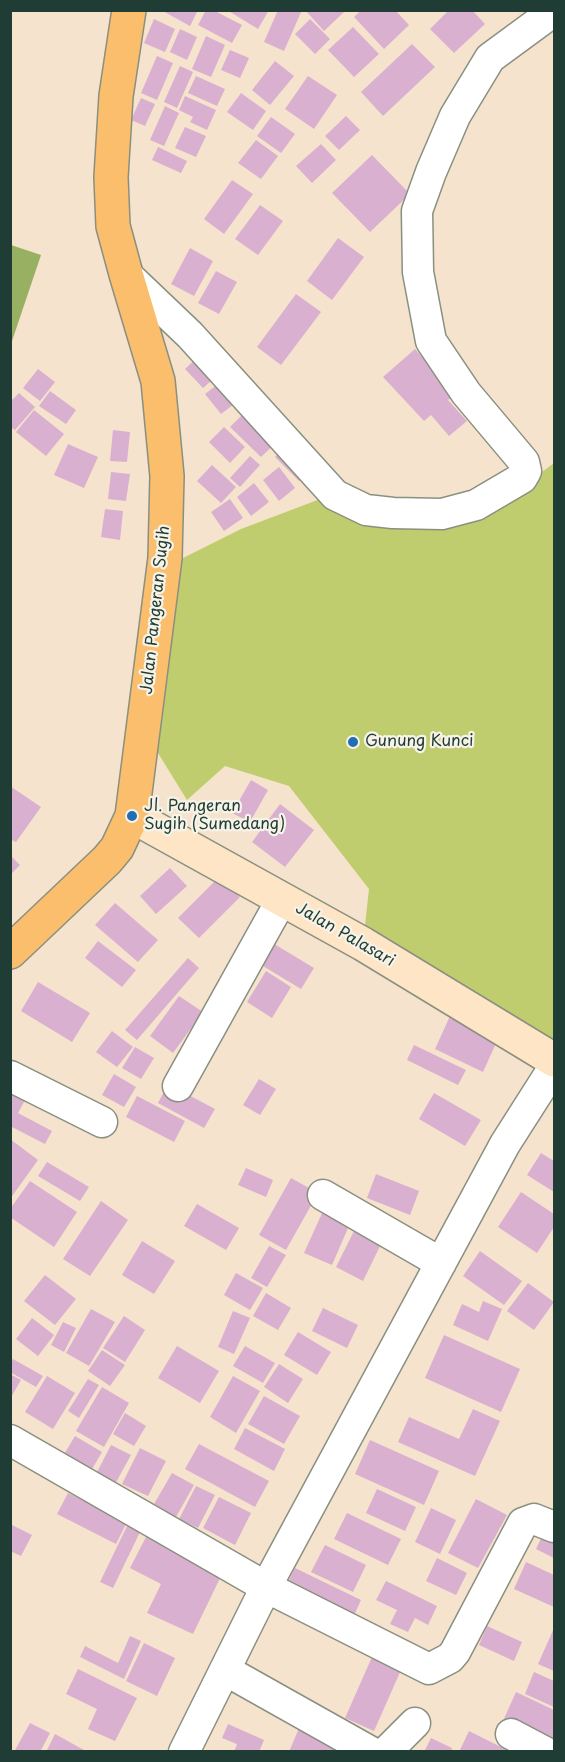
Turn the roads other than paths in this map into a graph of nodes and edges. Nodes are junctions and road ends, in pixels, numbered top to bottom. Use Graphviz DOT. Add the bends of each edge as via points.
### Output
graph roads {
  1 [pos="129,10"];
  2 [pos="555,11"];
  3 [pos="126,274"];
  4 [pos="132,816"];
  5 [pos="282,900"];
  6 [pos="10,952"];
  7 [pos="555,1060"];
  8 [pos="555,1067"];
  9 [pos="10,1076"];
  10 [pos="178,1086"];
  11 [pos="102,1122"];
  12 [pos="323,1195"];
  13 [pos="441,1263"];
  14 [pos="10,1440"];
  15 [pos="555,1527"];
  16 [pos="266,1587"];
  17 [pos="225,1670"];
  18 [pos="415,1723"];
  19 [pos="511,1734"];
  20 [pos="184,1752"];
  21 [pos="370,1752"];
  22 [pos="386,1752"];
  23 [pos="545,1752"];
  1 -- 3 [label="highway, Jalan Pangeran Sugih" via="116,96 111,177 113,226"];
  2 -- 3 [label="street" via="490,58 455,117 417,212 418,272 431,341 466,393 524,462 526,471 522,478 476,505 442,514 366,510 335,495 190,335"];
  3 -- 4 [label="highway, Jalan Pangeran Sugih" via="158,381 167,476 165,558"];
  4 -- 5 [label="street, Jalan Palasari"];
  4 -- 6 [label="highway, Jalan Pangeran Sugih" via="107,860"];
  5 -- 7 [label="street, Jalan Palasari"];
  5 -- 10 [label="street"];
  8 -- 13 [label="street" via="505,1144"];
  9 -- 11 [label="street"];
  12 -- 13 [label="street"];
  13 -- 16 [label="street"];
  14 -- 16 [label="street"];
  15 -- 16 [label="street" via="534,1519 523,1523 455,1652 429,1669"];
  16 -- 17 [label="street"];
  17 -- 20 [label="street"];
  17 -- 21 [label="street"];
  18 -- 22 [label="street"];
  19 -- 23 [label="street"];
}
